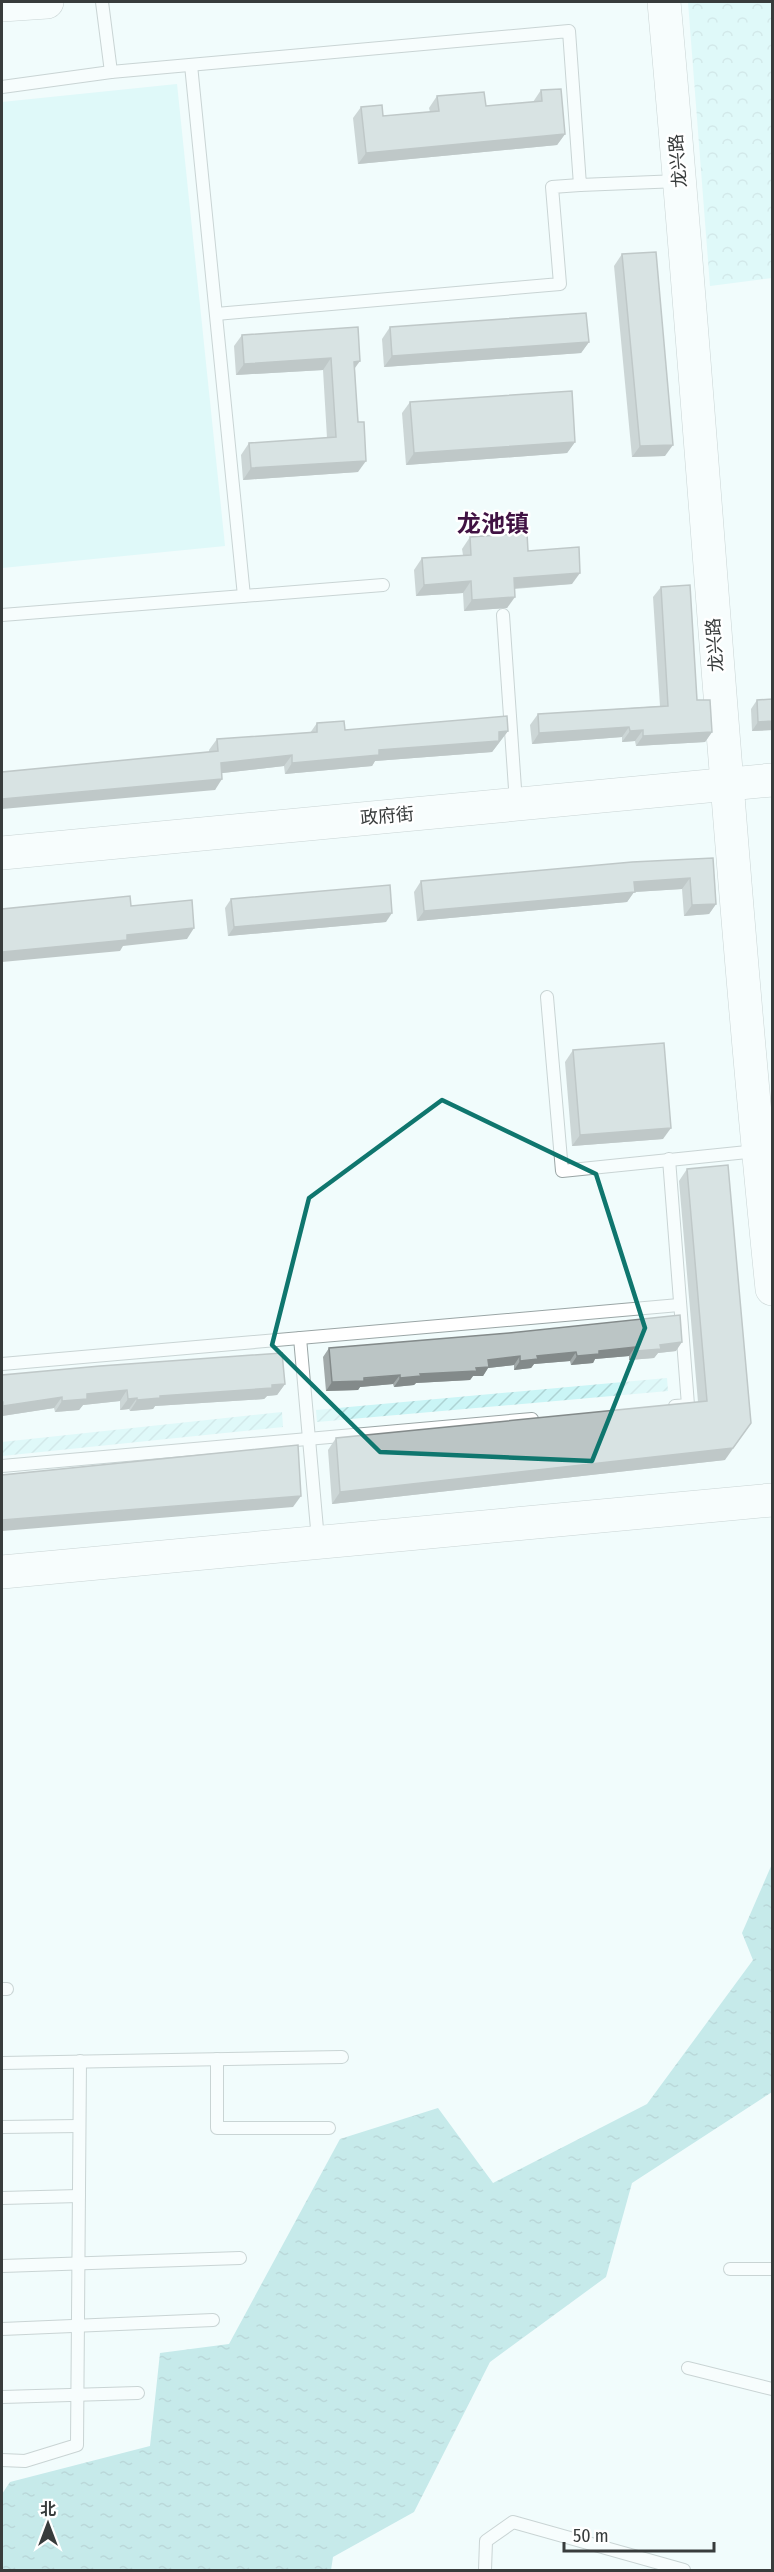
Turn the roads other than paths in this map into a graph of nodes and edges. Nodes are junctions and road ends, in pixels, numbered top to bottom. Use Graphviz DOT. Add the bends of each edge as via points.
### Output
graph roads {
  1 [pos="47,2"];
  2 [pos="102,2"];
  3 [pos="664,2"];
  4 [pos="2,6"];
  5 [pos="192,65"];
  6 [pos="111,72"];
  7 [pos="2,87"];
  8 [pos="680,181"];
  9 [pos="580,185"];
  10 [pos="216,314"];
  11 [pos="383,585"];
  12 [pos="244,596"];
  13 [pos="2,615"];
  14 [pos="503,615"];
  15 [pos="772,780"];
  16 [pos="726,784"];
  17 [pos="516,804"];
  18 [pos="2,853"];
  19 [pos="547,997"];
  20 [pos="758,1151"];
  21 [pos="669,1159"];
  22 [pos="772,1289"];
  23 [pos="679,1305"];
  24 [pos="300,1338"];
  25 [pos="2,1364"];
  26 [pos="664,1407"];
  27 [pos="546,1418"];
  28 [pos="309,1439"];
  29 [pos="2,1466"];
  30 [pos="772,1500"];
  31 [pos="318,1543"];
  32 [pos="2,1572"];
  33 [pos="342,2057"];
  34 [pos="217,2059"];
  35 [pos="80,2061"];
  36 [pos="2,2062"];
  37 [pos="79,2126"];
  38 [pos="2,2127"];
  39 [pos="329,2128"];
  40 [pos="79,2196"];
  41 [pos="2,2198"];
  42 [pos="240,2258"];
  43 [pos="79,2264"];
  44 [pos="2,2266"];
  45 [pos="730,2269"];
  46 [pos="772,2269"];
  47 [pos="213,2320"];
  48 [pos="78,2326"];
  49 [pos="2,2329"];
  50 [pos="688,2368"];
  51 [pos="772,2389"];
  52 [pos="138,2393"];
  53 [pos="78,2395"];
  54 [pos="2,2397"];
  55 [pos="2,2460"];
  56 [pos="485,2571"];
  57 [pos="684,2571"];
  1 -- 4 [label="street"];
  2 -- 6 [label="lane"];
  3 -- 8 [label="street, 龙兴路"];
  5 -- 6 [label="lane"];
  5 -- 9 [label="lane" via="569,31"];
  5 -- 10 [label="lane"];
  6 -- 7 [label="lane"];
  8 -- 9 [label="lane"];
  8 -- 16 [label="street, 龙兴路"];
  9 -- 10 [label="lane" via="552,187 560,285"];
  10 -- 12 [label="lane"];
  11 -- 12 [label="lane"];
  12 -- 13 [label="lane"];
  14 -- 17 [label="lane"];
  15 -- 16 [label="street, 政府街"];
  16 -- 17 [label="street, 政府街"];
  16 -- 20 [label="street, 龙兴路"];
  17 -- 18 [label="street, 政府街"];
  19 -- 21 [label="lane" via="562,1171"];
  20 -- 21 [label="lane"];
  20 -- 22 [label="street, 龙兴路"];
  21 -- 23 [label="lane"];
  23 -- 24 [label="lane"];
  23 -- 26 [label="lane" via="688,1405"];
  24 -- 25 [label="lane"];
  24 -- 28 [label="lane"];
  27 -- 28 [label="lane"];
  28 -- 29 [label="lane"];
  28 -- 31 [label="lane"];
  30 -- 31 [label="street"];
  31 -- 32 [label="street"];
  33 -- 34 [label="lane"];
  34 -- 35 [label="lane"];
  34 -- 39 [label="lane" via="217,2128"];
  35 -- 36 [label="lane"];
  35 -- 37 [label="lane"];
  37 -- 38 [label="lane"];
  37 -- 40 [label="lane"];
  40 -- 41 [label="lane"];
  40 -- 43 [label="lane"];
  42 -- 43 [label="lane"];
  43 -- 44 [label="lane"];
  43 -- 48 [label="lane"];
  45 -- 46 [label="lane"];
  47 -- 48 [label="lane"];
  48 -- 49 [label="lane"];
  48 -- 53 [label="lane"];
  50 -- 51 [label="lane"];
  52 -- 53 [label="lane"];
  53 -- 54 [label="lane"];
  53 -- 55 [label="lane" via="77,2445 25,2461"];
  56 -- 57 [label="lane" via="486,2541 513,2522"];
}
